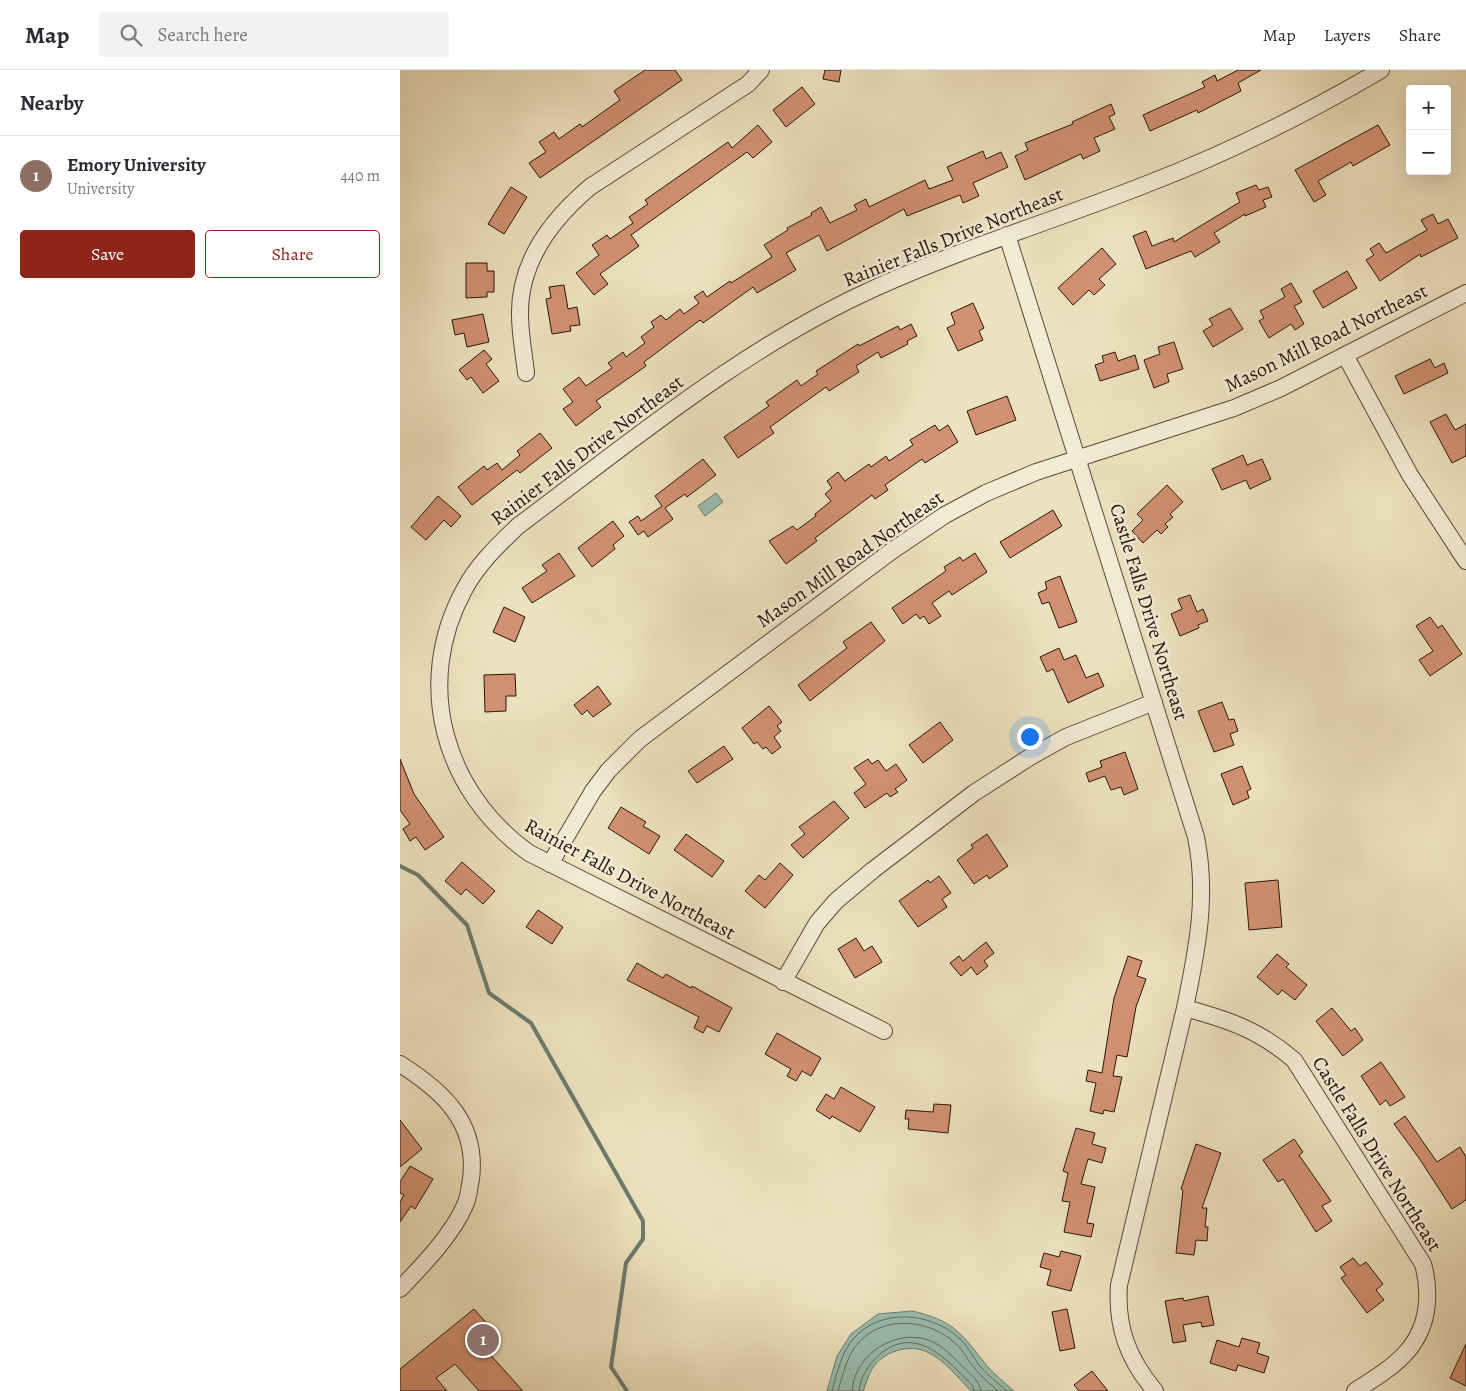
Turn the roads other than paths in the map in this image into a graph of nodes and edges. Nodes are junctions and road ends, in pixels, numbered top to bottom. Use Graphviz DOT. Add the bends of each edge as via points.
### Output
graph roads {
  1 [pos="761,70"];
  2 [pos="1381,70"];
  3 [pos="1007,235"];
  4 [pos="1466,292"];
  5 [pos="1345,355"];
  6 [pos="526,373"];
  7 [pos="1078,458"];
  8 [pos="1466,561"];
  9 [pos="1154,702"];
  10 [pos="550,864"];
  11 [pos="783,982"];
  12 [pos="1185,1008"];
  13 [pos="884,1031"];
  14 [pos="400,1064"];
  15 [pos="400,1289"];
  16 [pos="1154,1391"];
  17 [pos="1355,1391"];
  1 -- 6 [label="street" via="748,84 590,187 546,230 526,272 520,314"];
  2 -- 3 [label="street, Rainier Falls Drive Northeast" via="1301,115 1204,161"];
  3 -- 7 [label="street, Castle Falls Drive Northeast"];
  3 -- 10 [label="street, Rainier Falls Drive Northeast" via="874,289 780,338 702,389 518,526 478,568 454,610 440,664 443,725 449,750 477,804 510,840"];
  4 -- 5 [label="street, Mason Mill Road Northeast"];
  5 -- 7 [label="street, Mason Mill Road Northeast" via="1234,408"];
  5 -- 8 [label="street" via="1410,475"];
  7 -- 9 [label="street, Castle Falls Drive Northeast"];
  7 -- 10 [label="street, Mason Mill Road Northeast" via="986,493 945,515 658,724 627,752 593,791"];
  9 -- 11 [label="street" via="1066,737 974,793 836,901 817,923"];
  9 -- 12 [label="street, Castle Falls Drive Northeast" via="1182,786 1201,859 1201,925"];
  10 -- 11 [label="street, Rainier Falls Drive Northeast"];
  11 -- 13 [label="street, Rainier Falls Drive Northeast"];
  12 -- 16 [label="street, Castle Falls Drive Northeast" via="1118,1291 1120,1325 1126,1350"];
  12 -- 17 [label="street, Castle Falls Drive Northeast" via="1251,1030 1294,1060 1423,1264 1428,1286 1426,1318 1419,1335 1391,1368"];
  14 -- 15 [label="street" via="434,1086 452,1107 466,1134 472,1158 469,1194 462,1212"];
}
